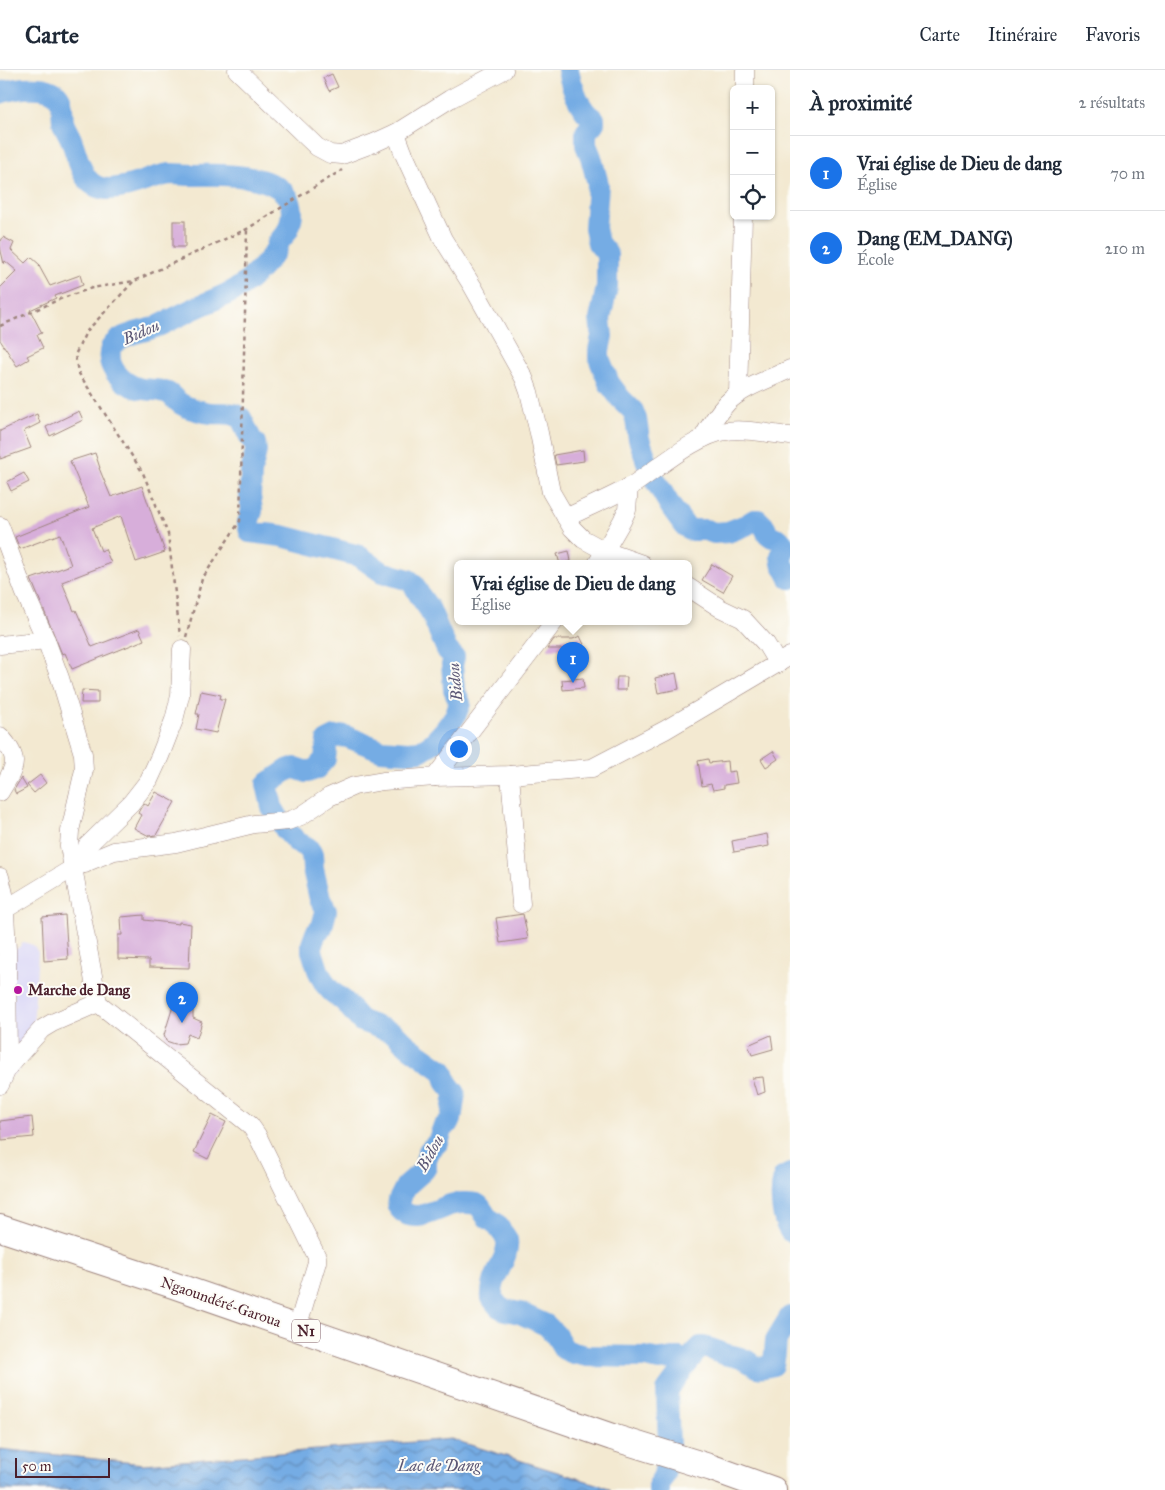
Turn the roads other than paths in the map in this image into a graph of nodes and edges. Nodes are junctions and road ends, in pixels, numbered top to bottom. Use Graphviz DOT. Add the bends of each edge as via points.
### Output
graph roads {
  1 [pos="237,70"];
  2 [pos="504,70"];
  3 [pos="745,70"];
  4 [pos="745,85"];
  5 [pos="396,133"];
  6 [pos="743,220"];
  7 [pos="790,369"];
  8 [pos="738,394"];
  9 [pos="790,436"];
  10 [pos="702,439"];
  11 [pos="629,487"];
  12 [pos="566,518"];
  13 [pos="0,526"];
  14 [pos="601,558"];
  15 [pos="615,560"];
  16 [pos="692,589"];
  17 [pos="552,625"];
  18 [pos="46,640"];
  19 [pos="0,645"];
  20 [pos="182,650"];
  21 [pos="784,660"];
  22 [pos="0,736"];
  23 [pos="510,774"];
  24 [pos="435,777"];
  25 [pos="0,792"];
  26 [pos="79,866"];
  27 [pos="0,877"];
  28 [pos="521,904"];
  29 [pos="2,910"];
  30 [pos="98,1003"];
  31 [pos="8,1067"];
  32 [pos="0,1085"];
  33 [pos="0,1228"];
  34 [pos="297,1328"];
  35 [pos="729,1478"];
  36 [pos="773,1490"];
  1 -- 5 [label="street" via="317,147 330,154 342,156"];
  2 -- 5 [label="street"];
  3 -- 4 [label="street"];
  5 -- 12 [label="street" via="442,239 524,378 530,392 551,492"];
  6 -- 8 [label="street"];
  7 -- 8 [label="street"];
  8 -- 10 [label="street" via="716,416"];
  9 -- 10 [label="street" via="726,430"];
  10 -- 11 [label="street"];
  11 -- 12 [label="street"];
  11 -- 14 [label="street" via="627,510"];
  12 -- 14 [label="street"];
  13 -- 18 [label="street"];
  14 -- 15 [label="street"];
  16 -- 21 [label="street" via="747,623"];
  17 -- 24 [label="street"];
  18 -- 19 [label="street"];
  18 -- 26 [label="street" via="83,754 84,770 69,846"];
  20 -- 26 [label="street" via="180,696 174,720 149,780 131,803 87,846"];
  21 -- 23 [label="street" via="666,730 594,767"];
  22 -- 25 [label="street" via="15,757"];
  23 -- 24 [label="street"];
  23 -- 28 [label="street"];
  24 -- 26 [label="street" via="354,786 328,797 301,816 281,822 254,824 167,844 114,851"];
  26 -- 29 [label="street"];
  26 -- 30 [label="street"];
  27 -- 29 [label="street" via="4,894"];
  29 -- 31 [label="street" via="7,950"];
  30 -- 31 [label="street" via="42,1029"];
  30 -- 34 [label="street" via="250,1125 257,1135 317,1257"];
  31 -- 32 [label="street"];
  33 -- 34 [label="highway, Ngaoundéré-Garoua / N1"];
  34 -- 35 [label="highway, Ngaoundéré-Garoua / N1"];
  35 -- 36 [label="highway, N1"];
}
